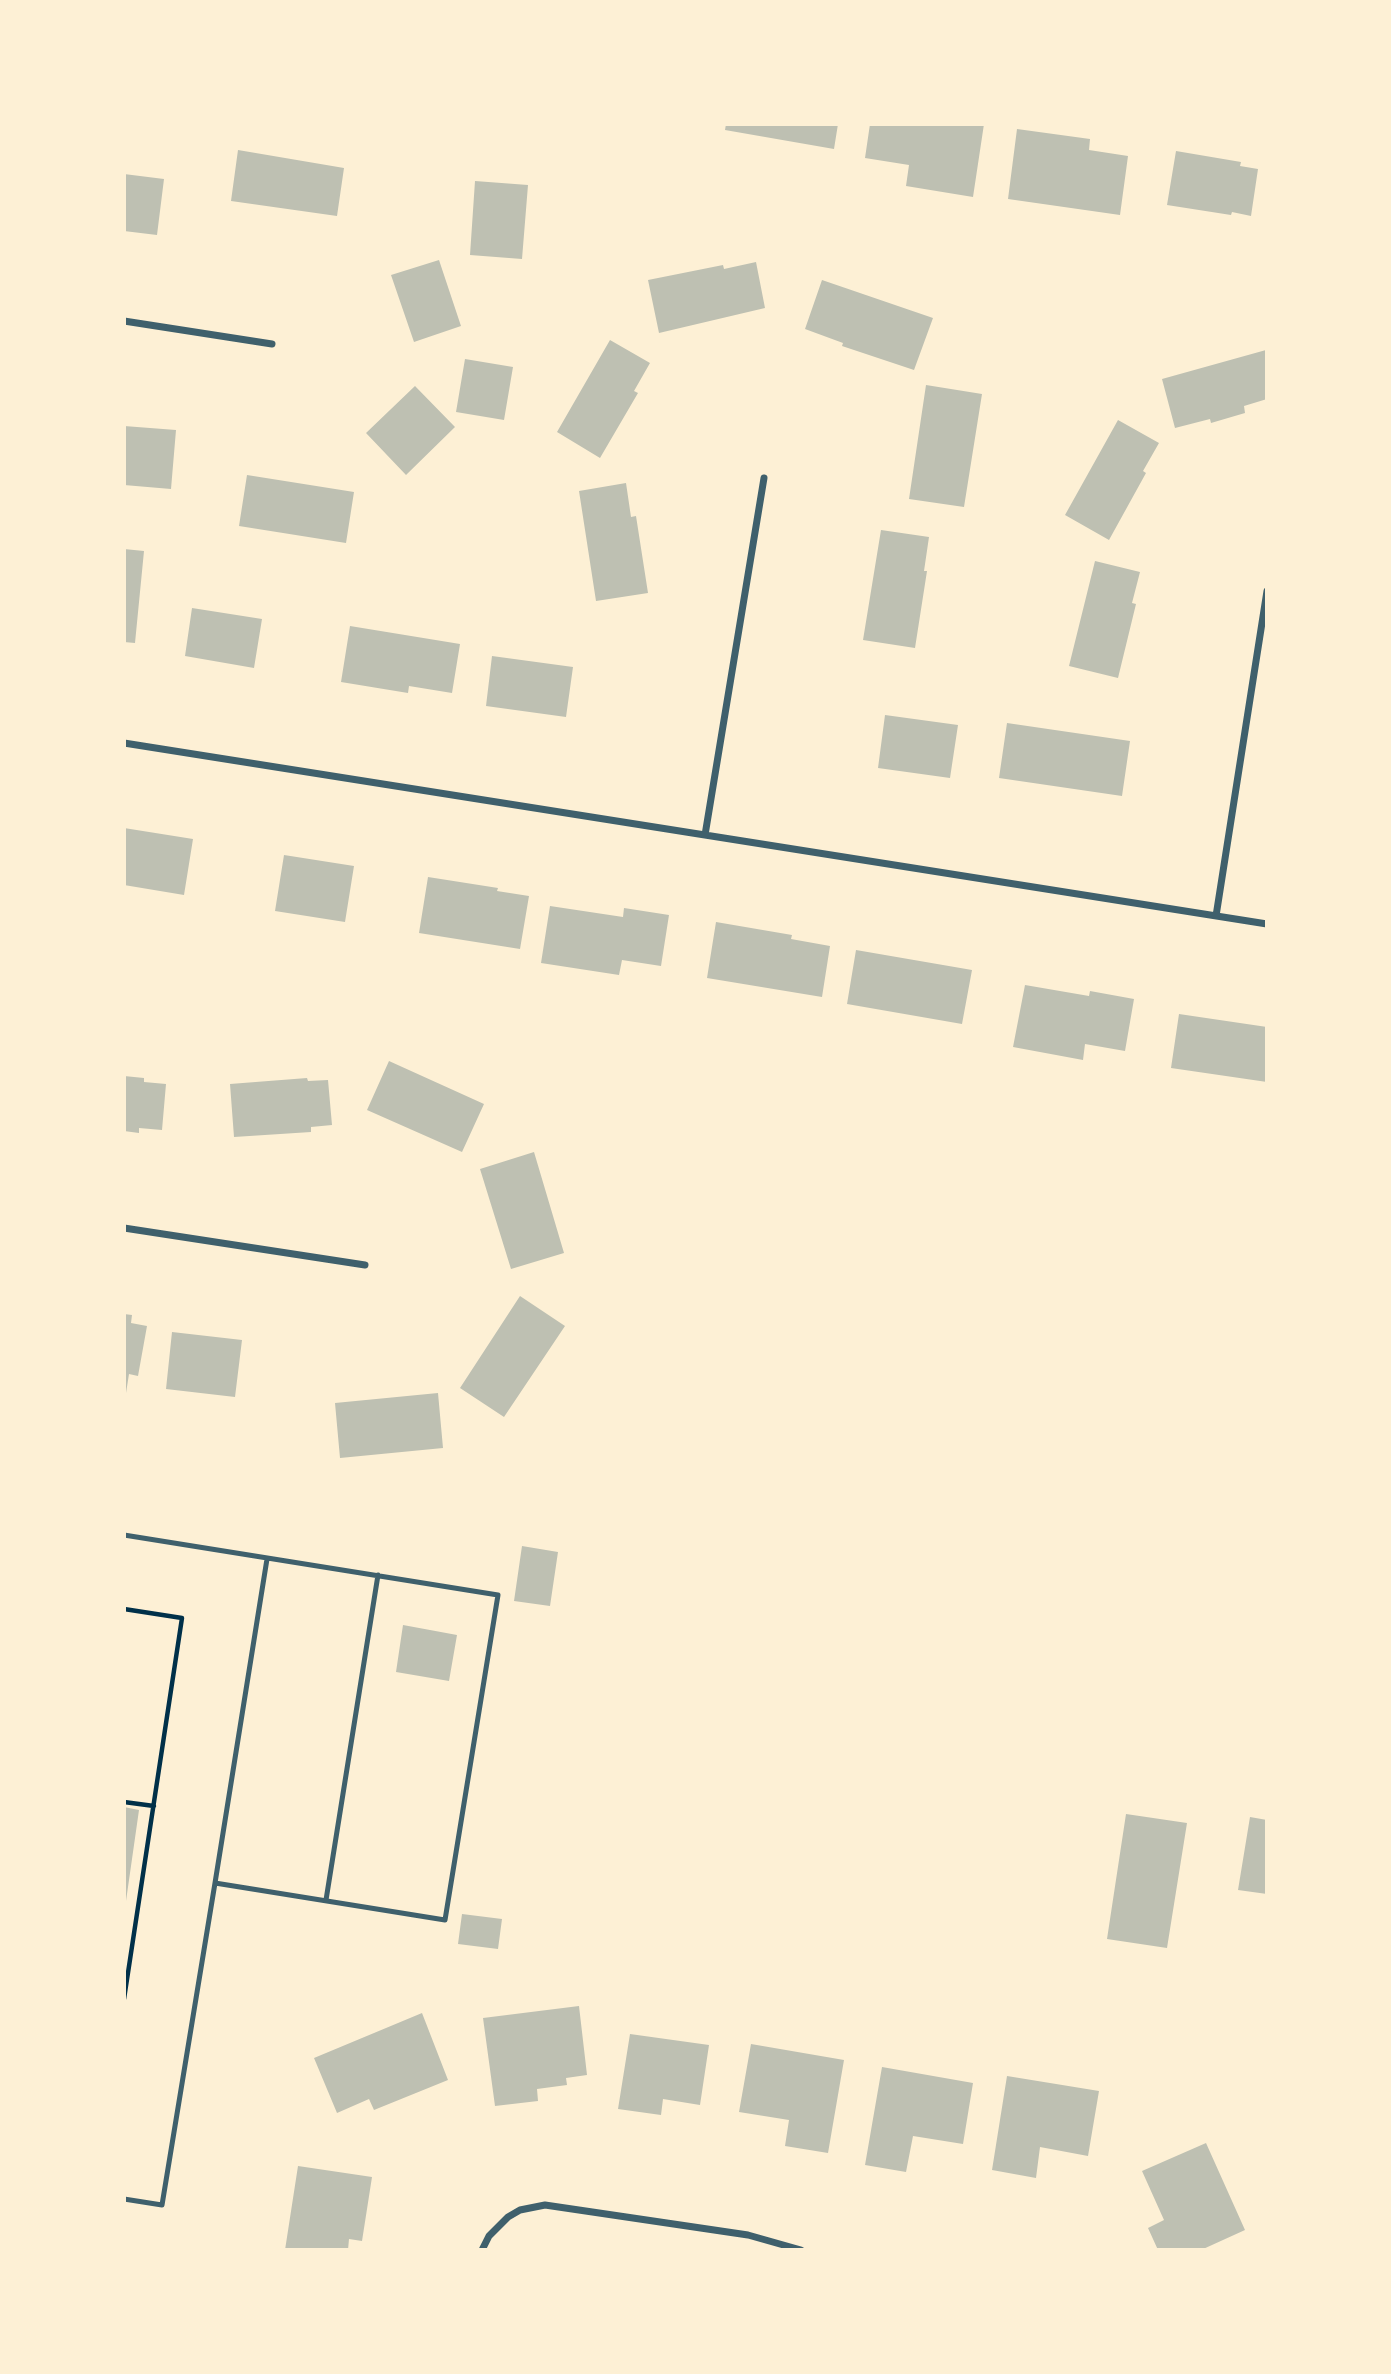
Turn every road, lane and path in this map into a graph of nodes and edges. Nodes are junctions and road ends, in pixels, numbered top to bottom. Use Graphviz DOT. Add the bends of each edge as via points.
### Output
graph roads {
  1 [pos="124,321"];
  2 [pos="272,344"];
  3 [pos="764,478"];
  4 [pos="1267,591"];
  5 [pos="124,743"];
  6 [pos="705,835"];
  7 [pos="1216,916"];
  8 [pos="1267,924"];
  9 [pos="124,1228"];
  10 [pos="365,1265"];
  11 [pos="124,1535"];
  12 [pos="267,1559"];
  13 [pos="378,1575"];
  14 [pos="124,1609"];
  15 [pos="124,1802"];
  16 [pos="154,1806"];
  17 [pos="215,1882"];
  18 [pos="326,1900"];
  19 [pos="124,1999"];
  20 [pos="124,2199"];
  21 [pos="482,2250"];
  22 [pos="801,2250"];
  1 -- 2 [label="street"];
  3 -- 6 [label="street"];
  4 -- 7 [label="street"];
  5 -- 6 [label="street"];
  6 -- 7 [label="street"];
  7 -- 8 [label="street"];
  9 -- 10 [label="street"];
  11 -- 12 [label="lane"];
  12 -- 13 [label="lane"];
  12 -- 17 [label="lane"];
  13 -- 18 [label="lane"];
  13 -- 18 [label="lane" via="498,1595 445,1920"];
  14 -- 16 [label="path" via="182,1618"];
  15 -- 16 [label="path"];
  16 -- 19 [label="path"];
  17 -- 18 [label="lane"];
  17 -- 20 [label="lane" via="162,2205"];
  21 -- 22 [label="street" via="508,2217 532,2206 558,2205 748,2235"];
}
